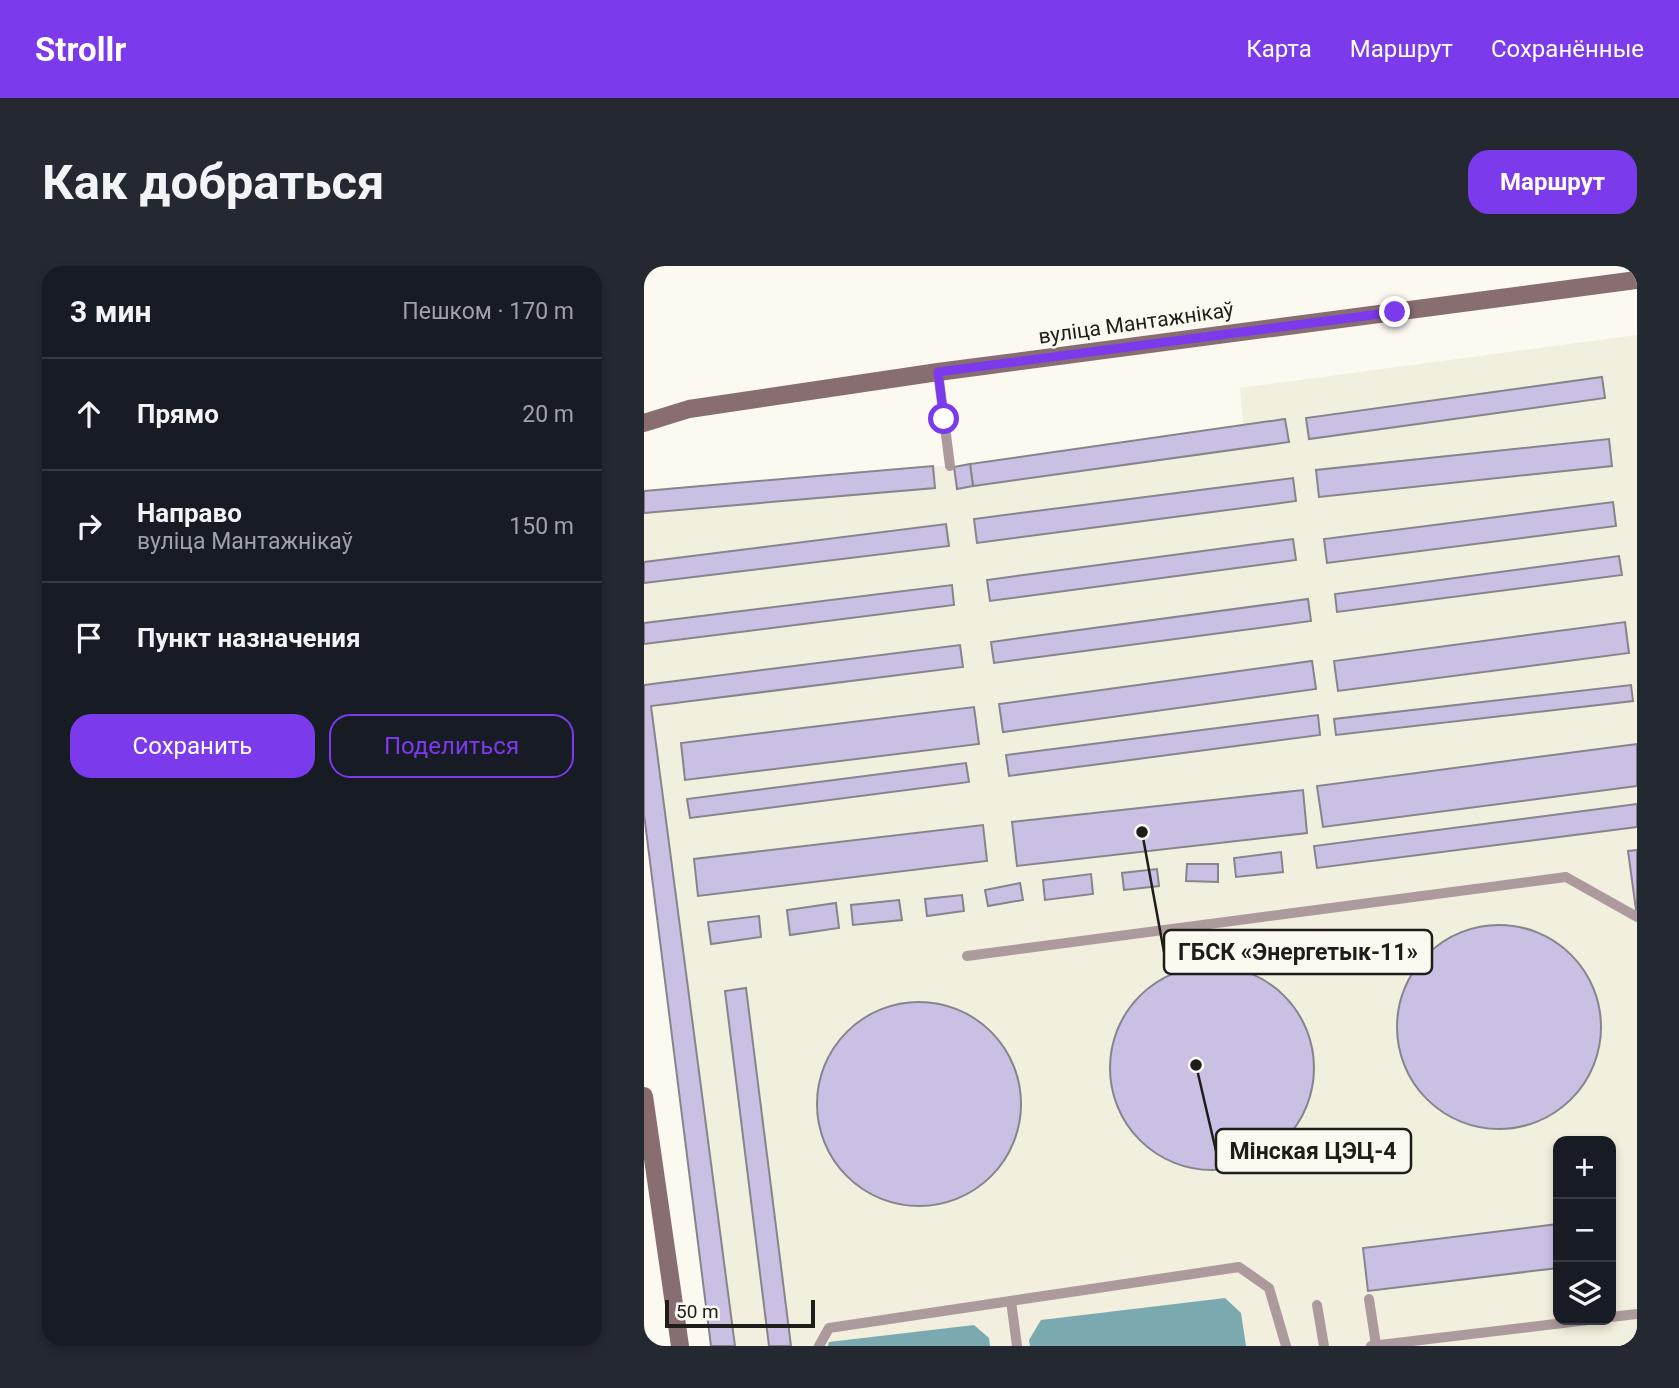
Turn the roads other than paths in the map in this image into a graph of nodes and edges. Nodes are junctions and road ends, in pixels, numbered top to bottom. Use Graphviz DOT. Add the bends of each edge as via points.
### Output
graph roads {
  1 [pos="1637,280"];
  2 [pos="938,372"];
  3 [pos="644,423"];
  4 [pos="950,466"];
  5 [pos="1637,917"];
  6 [pos="967,956"];
  7 [pos="644,1096"];
  8 [pos="1369,1299"];
  9 [pos="1011,1301"];
  10 [pos="1317,1305"];
  11 [pos="1637,1314"];
  12 [pos="1616,1316"];
  13 [pos="1553,1324"];
  14 [pos="680,1346"];
  15 [pos="818,1346"];
  16 [pos="1017,1346"];
  17 [pos="1286,1346"];
  18 [pos="1324,1346"];
  19 [pos="1374,1346"];
  1 -- 2 [label="street, вуліца Мантажнікаў"];
  2 -- 3 [label="street, вуліца Мантажнікаў" via="689,409"];
  2 -- 4 [label="lane"];
  5 -- 6 [label="lane" via="1566,877"];
  7 -- 14 [label="street"];
  8 -- 19 [label="lane"];
  9 -- 15 [label="lane" via="829,1328"];
  9 -- 16 [label="lane"];
  9 -- 17 [label="lane" via="1239,1267 1269,1288"];
  10 -- 18 [label="lane"];
  11 -- 12 [label="lane"];
  13 -- 19 [label="lane"];
}
